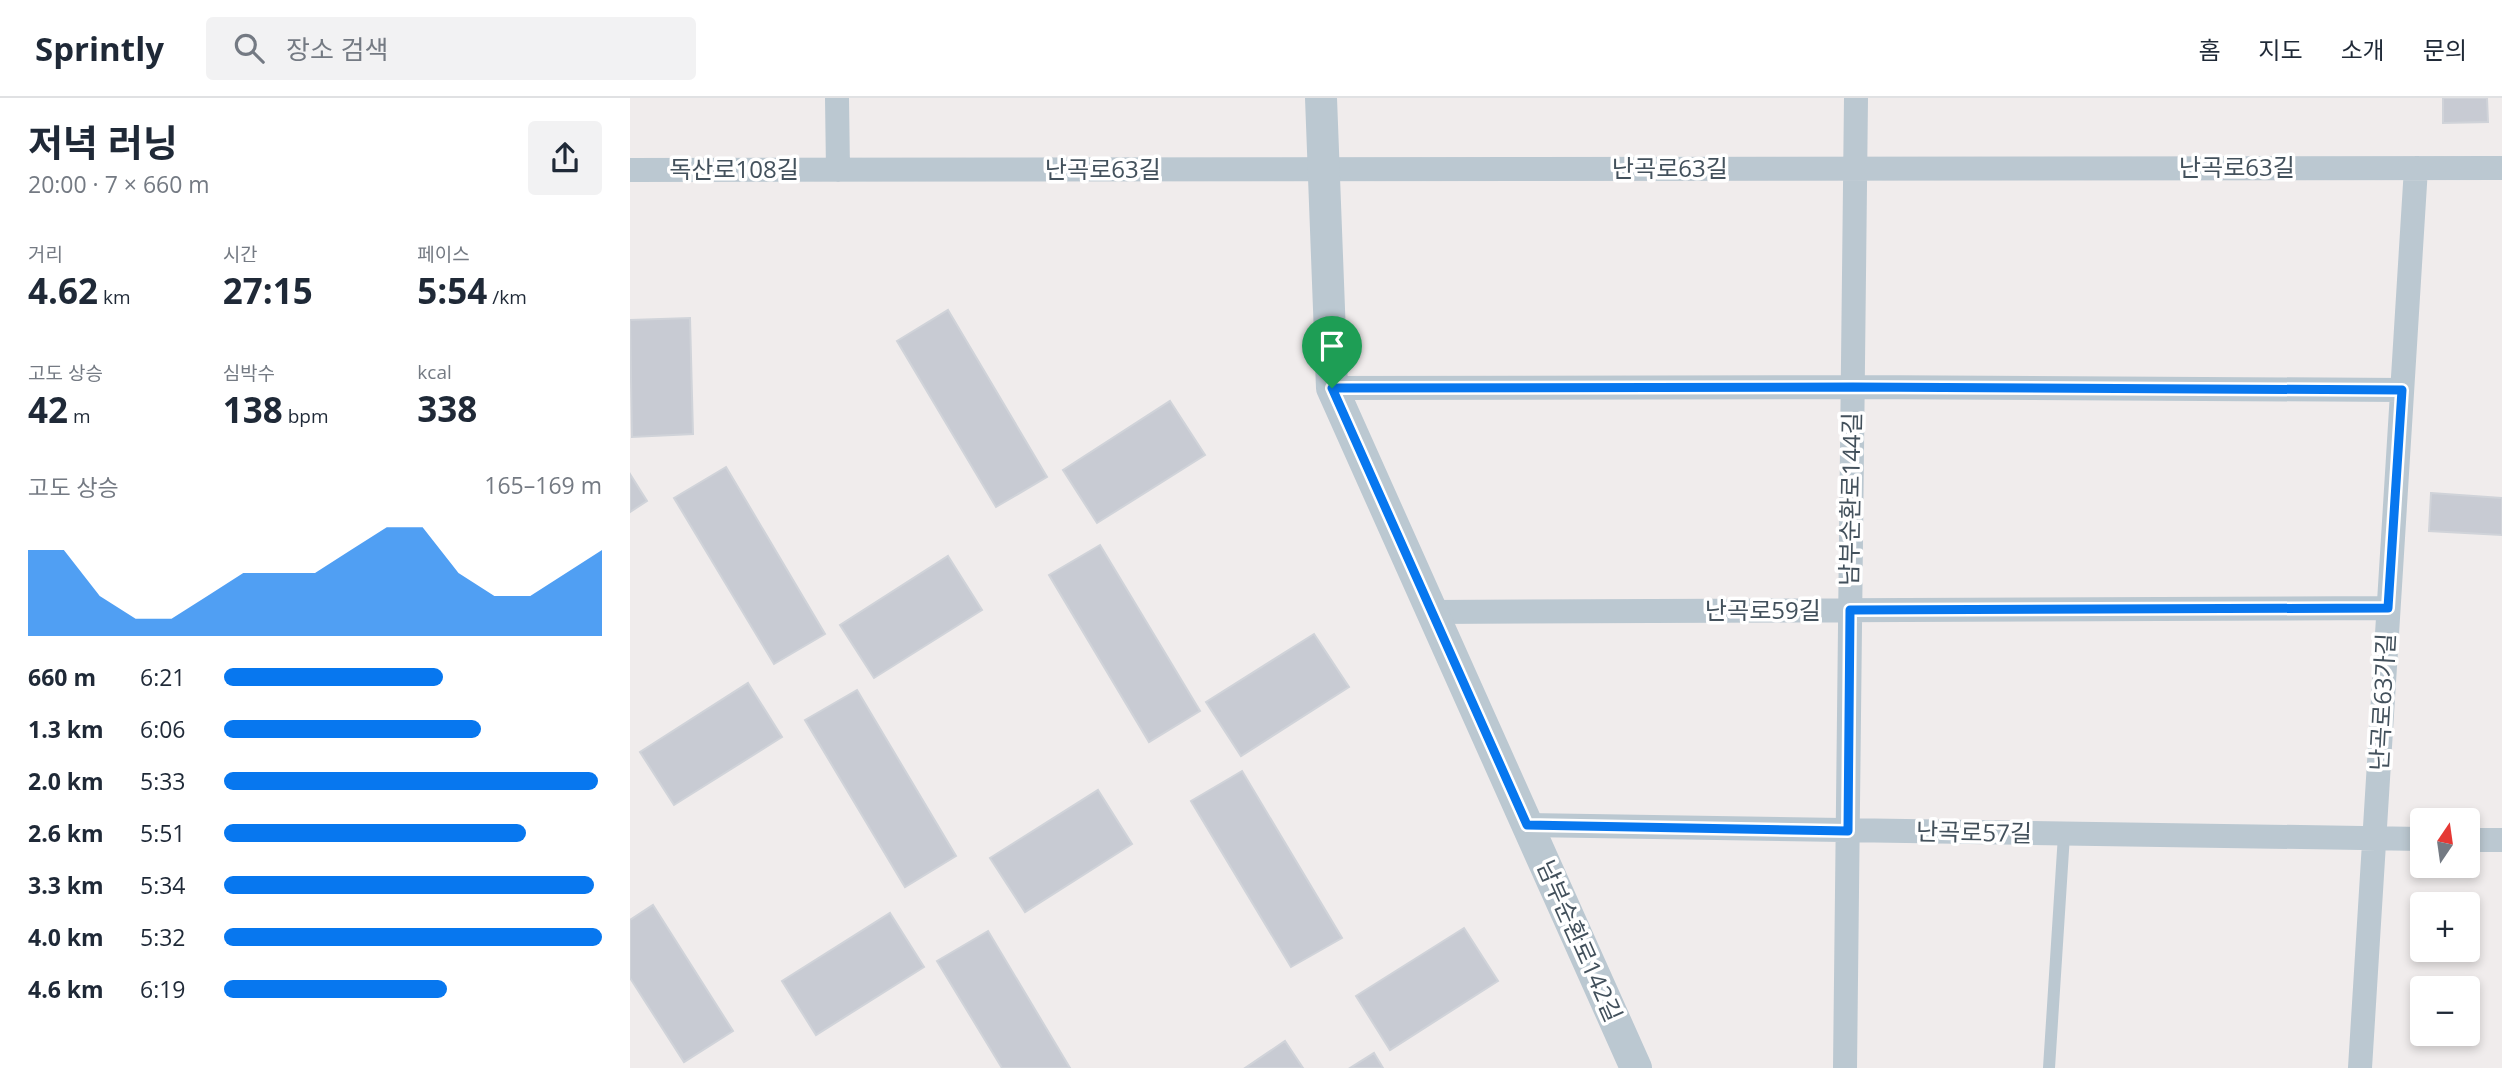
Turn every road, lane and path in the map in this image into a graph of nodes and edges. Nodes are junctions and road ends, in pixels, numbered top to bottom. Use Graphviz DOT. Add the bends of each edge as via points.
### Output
graph roads {
  1 [pos="837,98"];
  2 [pos="1321,98"];
  3 [pos="1856,98"];
  4 [pos="1855,168"];
  5 [pos="2416,168"];
  6 [pos="2502,168"];
  7 [pos="1322,169"];
  8 [pos="630,170"];
  9 [pos="838,170"];
  10 [pos="1853,387"];
  11 [pos="1332,388"];
  12 [pos="2402,390"];
  13 [pos="2388,608"];
  14 [pos="1850,610"];
  15 [pos="1432,612"];
  16 [pos="1527,825"];
  17 [pos="1848,831"];
  18 [pos="2064,835"];
  19 [pos="2374,839"];
  20 [pos="2410,839"];
  21 [pos="2480,840"];
  22 [pos="2502,840"];
  23 [pos="1636,1068"];
  24 [pos="1845,1068"];
  25 [pos="2049,1068"];
  26 [pos="2360,1068"];
  1 -- 9 [label="street"];
  2 -- 7 [label="street, 남부순환로142길"];
  3 -- 4 [label="street, 남부순환로144길"];
  4 -- 5 [label="street, 난곡로63길"];
  4 -- 7 [label="street, 난곡로63길"];
  4 -- 10 [label="street, 남부순환로144길"];
  5 -- 6 [label="street, 난곡로63길"];
  5 -- 12 [label="street, 난곡로63가길"];
  7 -- 9 [label="street, 난곡로63길"];
  7 -- 11 [label="street, 남부순환로142길"];
  8 -- 9 [label="street, 독산로108길"];
  10 -- 11 [label="street"];
  10 -- 12 [label="street"];
  10 -- 14 [label="street, 남부순환로144길"];
  11 -- 15 [label="street, 남부순환로142길"];
  12 -- 13 [label="street, 난곡로63가길"];
  13 -- 14 [label="street, 난곡로59길"];
  13 -- 19 [label="street, 난곡로63가길"];
  14 -- 15 [label="street, 난곡로59길"];
  14 -- 17 [label="street, 남부순환로144길"];
  15 -- 16 [label="street, 남부순환로142길"];
  16 -- 17 [label="street, 난곡로57길"];
  16 -- 23 [label="street, 남부순환로142길"];
  17 -- 18 [label="street, 난곡로57길"];
  17 -- 24 [label="street, 남부순환로144길"];
  18 -- 19 [label="street, 난곡로57길"];
  18 -- 25 [label="lane"];
  19 -- 20 [label="street, 난곡로57길"];
  19 -- 26 [label="street, 난곡로63가길"];
  21 -- 22 [label="street"];
}
